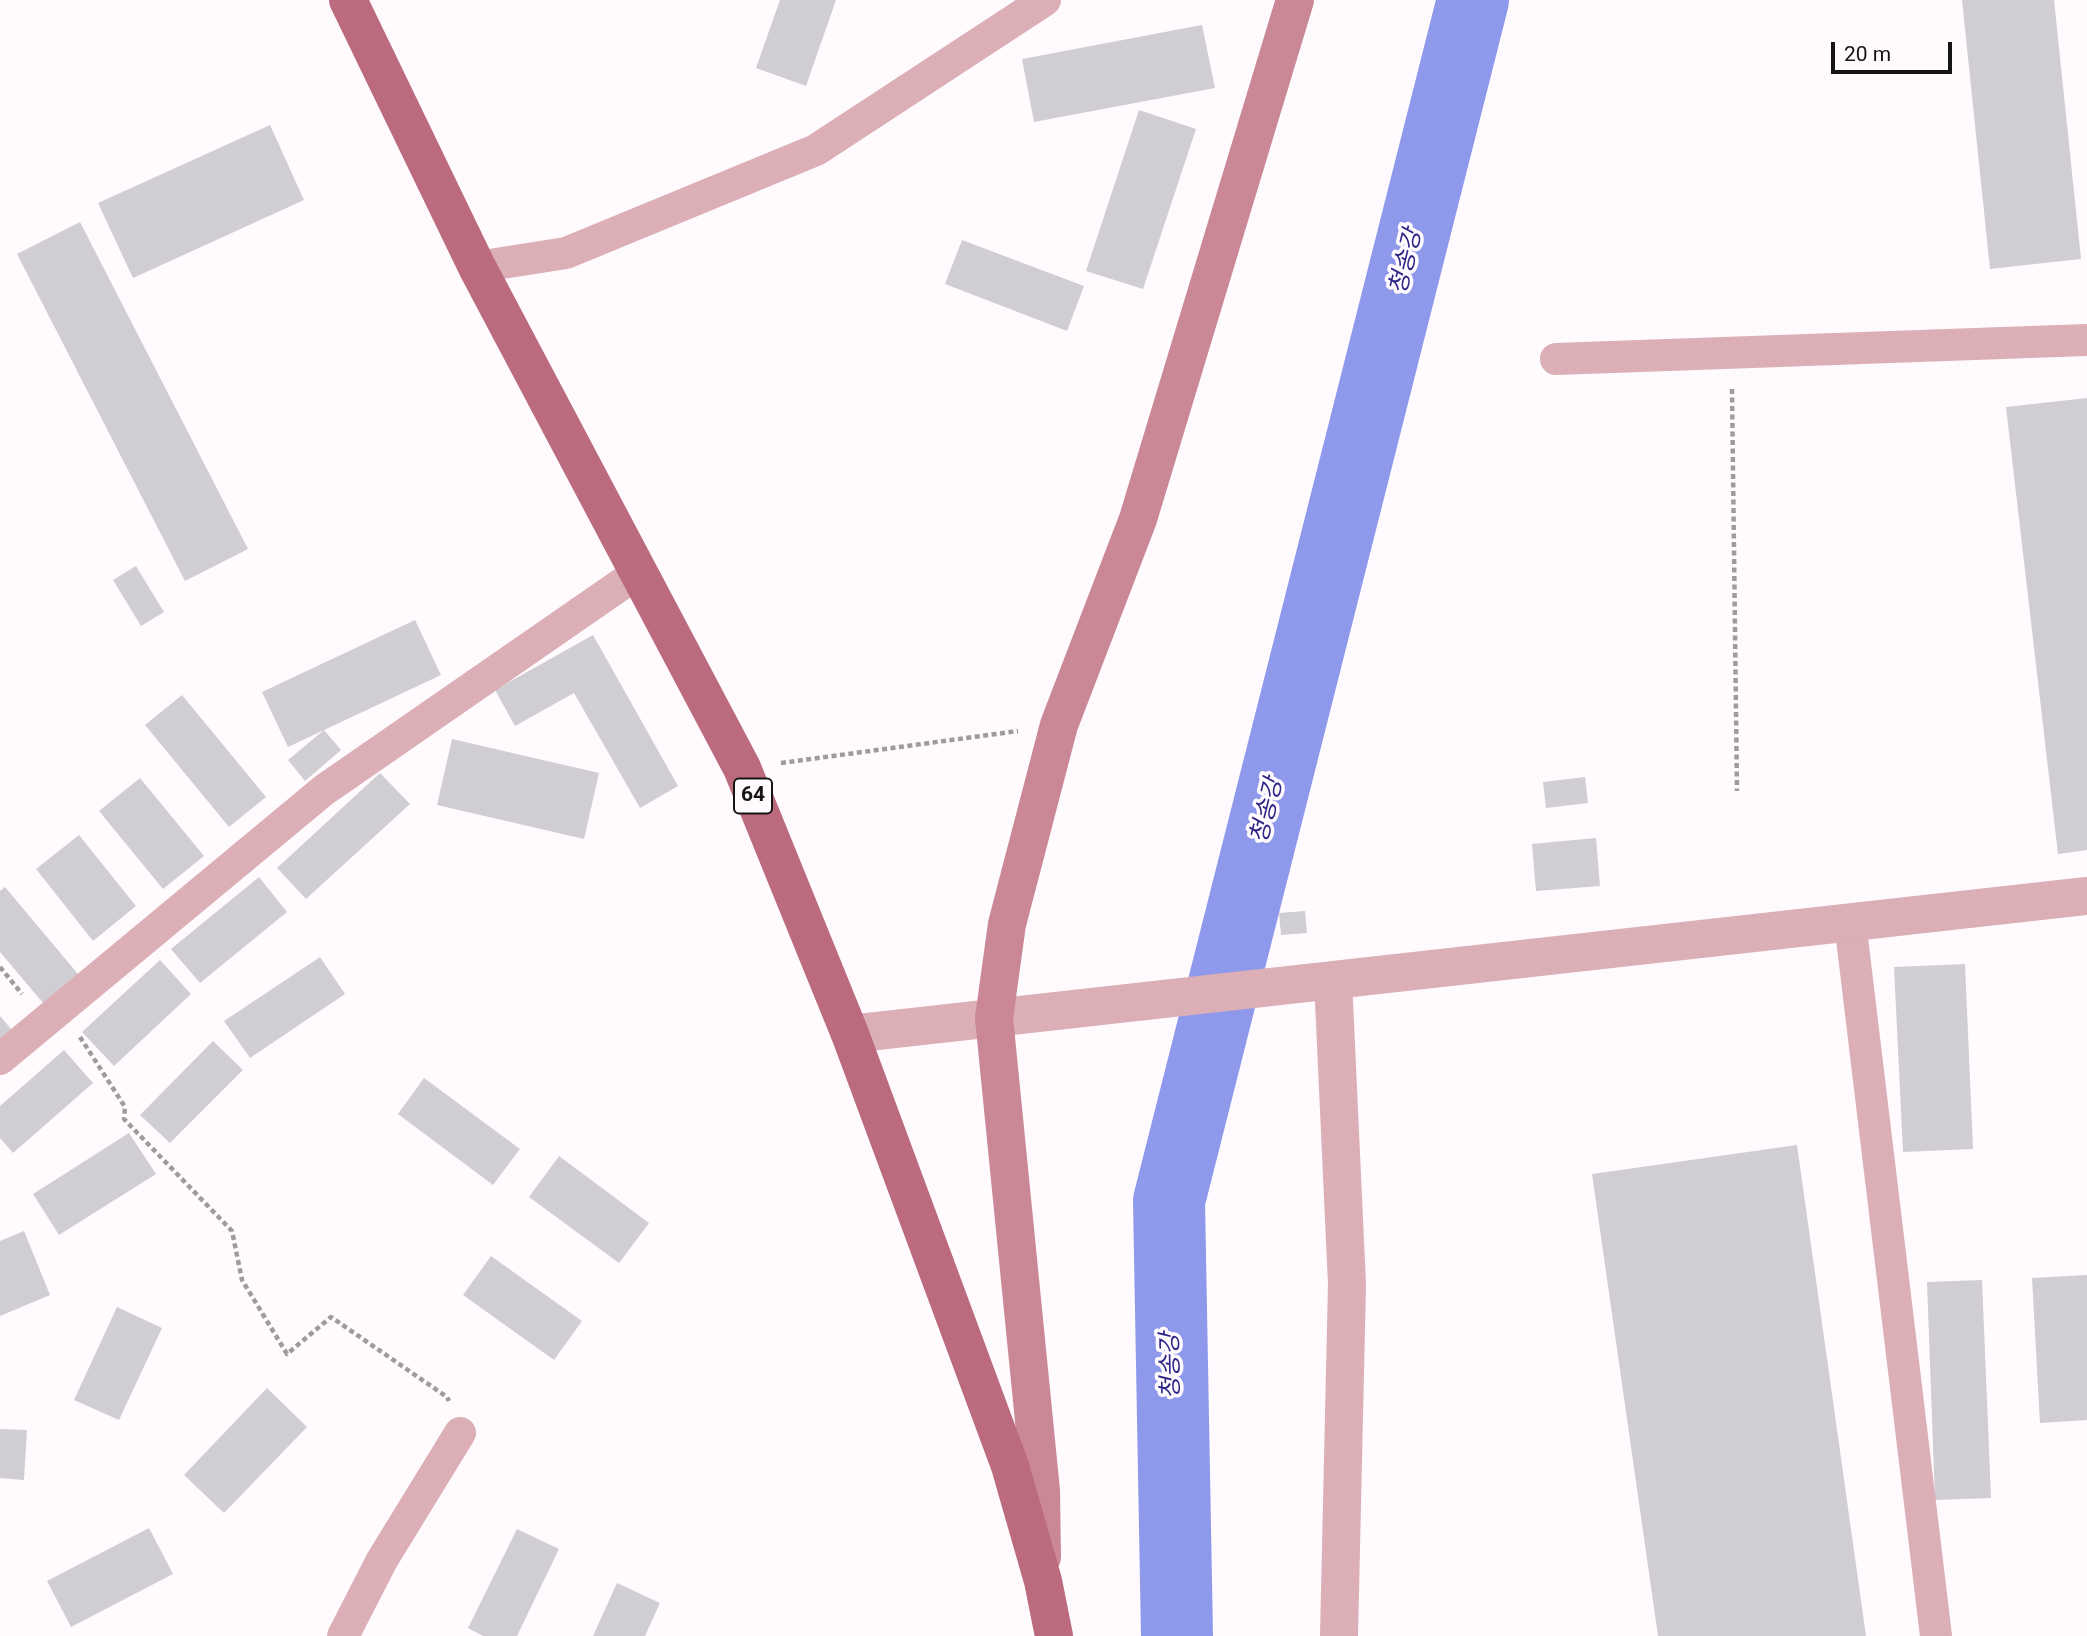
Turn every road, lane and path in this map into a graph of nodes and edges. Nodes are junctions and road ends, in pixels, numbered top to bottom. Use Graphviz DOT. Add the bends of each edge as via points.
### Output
graph roads {
  1 [pos="348,0"];
  2 [pos="1045,0"];
  3 [pos="1295,0"];
  4 [pos="477,267"];
  5 [pos="2087,340"];
  6 [pos="1731,353"];
  7 [pos="1556,359"];
  8 [pos="639,572"];
  9 [pos="1059,725"];
  10 [pos="742,768"];
  11 [pos="1737,791"];
  12 [pos="2087,896"];
  13 [pos="1850,922"];
  14 [pos="1333,980"];
  15 [pos="63,1010"];
  16 [pos="994,1018"];
  17 [pos="850,1034"];
  18 [pos="0,1059"];
  19 [pos="460,1433"];
  20 [pos="1043,1581"];
  21 [pos="343,1636"];
  22 [pos="1054,1636"];
  23 [pos="1339,1636"];
  24 [pos="1936,1636"];
  1 -- 4 [label="main road, 64"];
  2 -- 4 [label="street" via="816,150 566,253"];
  3 -- 9 [label="main road" via="1138,519"];
  4 -- 8 [label="main road, 64"];
  5 -- 6 [label="street"];
  6 -- 7 [label="street"];
  6 -- 11 [label="path"];
  8 -- 10 [label="main road, 64"];
  8 -- 15 [label="street" via="324,790"];
  9 -- 10 [label="path"];
  9 -- 16 [label="main road" via="1007,924"];
  10 -- 17 [label="main road, 64"];
  12 -- 13 [label="street"];
  13 -- 14 [label="street"];
  13 -- 24 [label="street"];
  14 -- 16 [label="street"];
  14 -- 23 [label="street" via="1347,1284"];
  15 -- 18 [label="street"];
  15 -- 19 [label="path" via="125,1107 124,1119 232,1231 242,1280 287,1354 331,1317 447,1397"];
  16 -- 17 [label="street"];
  16 -- 20 [label="main road" via="1041,1491"];
  17 -- 20 [label="main road, 64" via="1010,1466"];
  19 -- 21 [label="street"];
  20 -- 22 [label="main road, 64"];
}
